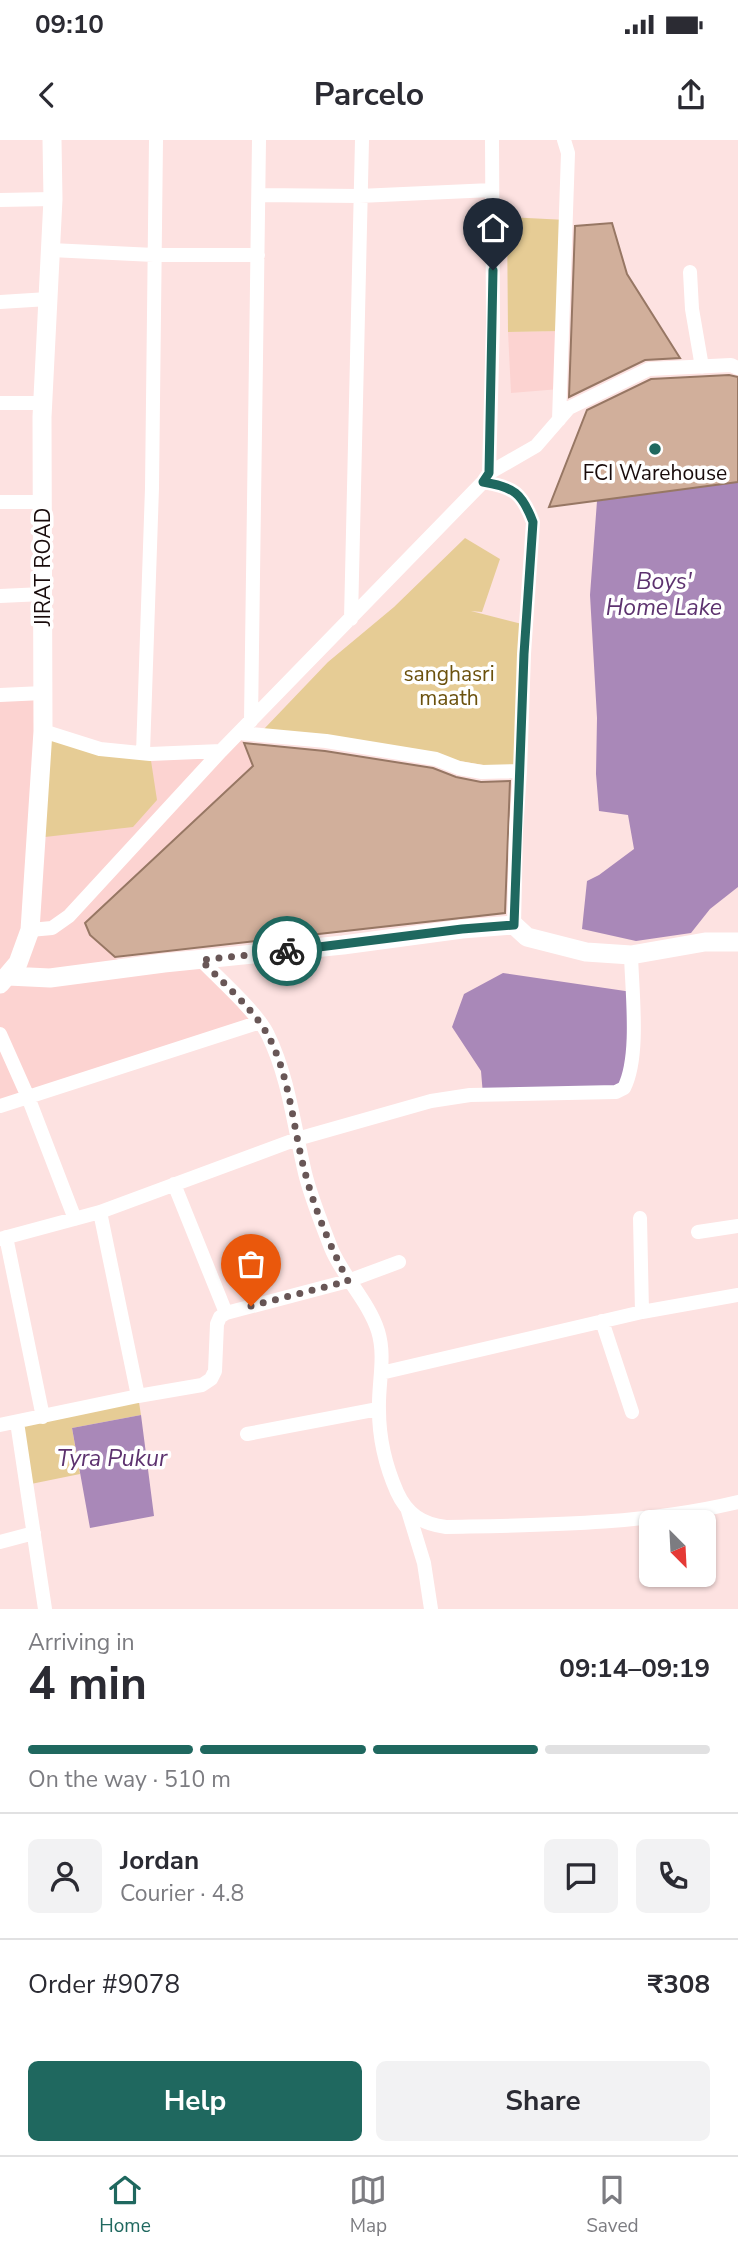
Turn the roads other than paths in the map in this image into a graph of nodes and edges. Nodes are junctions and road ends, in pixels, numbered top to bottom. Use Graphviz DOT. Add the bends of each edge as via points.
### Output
graph roads {
  1 [pos="52,140"];
  2 [pos="156,140"];
  3 [pos="259,140"];
  4 [pos="362,140"];
  5 [pos="492,140"];
  6 [pos="564,140"];
  7 [pos="492,190"];
  8 [pos="259,195"];
  9 [pos="359,196"];
  10 [pos="52,199"];
  11 [pos="0,200"];
  12 [pos="51,250"];
  13 [pos="154,255"];
  14 [pos="258,255"];
  15 [pos="690,272"];
  16 [pos="48,299"];
  17 [pos="0,302"];
  18 [pos="702,367"];
  19 [pos="738,368"];
  20 [pos="0,403"];
  21 [pos="43,403"];
  22 [pos="559,420"];
  23 [pos="486,477"];
  24 [pos="0,502"];
  25 [pos="43,502"];
  26 [pos="43,594"];
  27 [pos="0,596"];
  28 [pos="351,619"];
  29 [pos="43,693"];
  30 [pos="0,695"];
  31 [pos="251,721"];
  32 [pos="43,731"];
  33 [pos="240,733"];
  34 [pos="221,751"];
  35 [pos="143,754"];
  36 [pos="520,771"];
  37 [pos="514,925"];
  38 [pos="30,930"];
  39 [pos="738,942"];
  40 [pos="631,955"];
  41 [pos="201,960"];
  42 [pos="4,980"];
  43 [pos="260,1022"];
  44 [pos="0,1034"];
  45 [pos="28,1097"];
  46 [pos="0,1106"];
  47 [pos="297,1139"];
  48 [pos="174,1184"];
  49 [pos="100,1212"];
  50 [pos="640,1218"];
  51 [pos="75,1219"];
  52 [pos="738,1226"];
  53 [pos="698,1232"];
  54 [pos="3,1238"];
  55 [pos="399,1262"];
  56 [pos="348,1281"];
  57 [pos="738,1295"];
  58 [pos="642,1311"];
  59 [pos="226,1312"];
  60 [pos="603,1321"];
  61 [pos="381,1373"];
  62 [pos="138,1396"];
  63 [pos="379,1409"];
  64 [pos="632,1412"];
  65 [pos="43,1417"];
  66 [pos="17,1422"];
  67 [pos="0,1425"];
  68 [pos="247,1434"];
  69 [pos="738,1502"];
  70 [pos="408,1511"];
  71 [pos="34,1533"];
  72 [pos="0,1542"];
  73 [pos="45,1609"];
  74 [pos="432,1609"];
  1 -- 10 [label="main road, JIRAT ROAD"];
  2 -- 13 [label="street"];
  3 -- 8 [label="street"];
  4 -- 9 [label="street"];
  5 -- 7 [label="street"];
  6 -- 22 [label="street" via="568,153"];
  7 -- 9 [label="street"];
  7 -- 23 [label="street" via="493,323"];
  8 -- 9 [label="street"];
  8 -- 14 [label="street"];
  9 -- 28 [label="street"];
  10 -- 11 [label="street"];
  10 -- 12 [label="main road, JIRAT ROAD"];
  12 -- 13 [label="street"];
  12 -- 16 [label="main road, JIRAT ROAD"];
  13 -- 14 [label="street"];
  13 -- 35 [label="street"];
  14 -- 31 [label="street"];
  15 -- 18 [label="street"];
  16 -- 17 [label="street"];
  16 -- 21 [label="main road, JIRAT ROAD"];
  18 -- 19 [label="street"];
  18 -- 22 [label="street" via="649,369 569,408"];
  20 -- 21 [label="street"];
  21 -- 25 [label="main road, JIRAT ROAD"];
  22 -- 23 [label="street" via="536,446"];
  23 -- 28 [label="street"];
  23 -- 36 [label="street" via="518,495 533,522"];
  24 -- 25 [label="street"];
  25 -- 26 [label="main road, JIRAT ROAD"];
  26 -- 27 [label="street"];
  26 -- 29 [label="main road, JIRAT ROAD"];
  28 -- 31 [label="street"];
  29 -- 30 [label="street"];
  29 -- 32 [label="main road, JIRAT ROAD"];
  31 -- 33 [label="street"];
  32 -- 35 [label="street" via="100,749"];
  32 -- 38 [label="main road, JIRAT ROAD"];
  33 -- 34 [label="street"];
  33 -- 36 [label="street" via="382,750 482,772"];
  34 -- 35 [label="street"];
  34 -- 38 [label="street" via="69,916 52,928"];
  36 -- 37 [label="street"];
  37 -- 40 [label="main road" via="527,937 586,952"];
  37 -- 41 [label="main road"];
  38 -- 42 [label="main road, JIRAT ROAD" via="24,952"];
  39 -- 40 [label="main road" via="705,942"];
  40 -- 47 [label="street" via="633,1030 630,1076 624,1088 616,1092 451,1097"];
  41 -- 42 [label="main road"];
  41 -- 43 [label="street"];
  43 -- 45 [label="street"];
  43 -- 47 [label="street" via="288,1091"];
  44 -- 45 [label="street"];
  45 -- 46 [label="street"];
  45 -- 51 [label="street"];
  47 -- 48 [label="street"];
  47 -- 56 [label="street" via="310,1192"];
  48 -- 49 [label="street"];
  48 -- 59 [label="street"];
  49 -- 51 [label="street"];
  49 -- 62 [label="street"];
  50 -- 58 [label="street"];
  51 -- 54 [label="street"];
  52 -- 53 [label="street"];
  54 -- 65 [label="street"];
  55 -- 56 [label="street"];
  56 -- 59 [label="street"];
  56 -- 61 [label="street" via="378,1331"];
  57 -- 58 [label="street"];
  58 -- 60 [label="street"];
  59 -- 62 [label="street" via="217,1324 211,1379 202,1385"];
  60 -- 61 [label="street"];
  60 -- 64 [label="street"];
  61 -- 63 [label="street"];
  62 -- 65 [label="street"];
  63 -- 68 [label="street"];
  63 -- 70 [label="street" via="387,1464"];
  65 -- 66 [label="street"];
  66 -- 67 [label="street"];
  66 -- 71 [label="street"];
  69 -- 70 [label="street" via="680,1515 540,1525 446,1527 425,1522"];
  70 -- 74 [label="street"];
  71 -- 72 [label="street"];
  71 -- 73 [label="street"];
}
